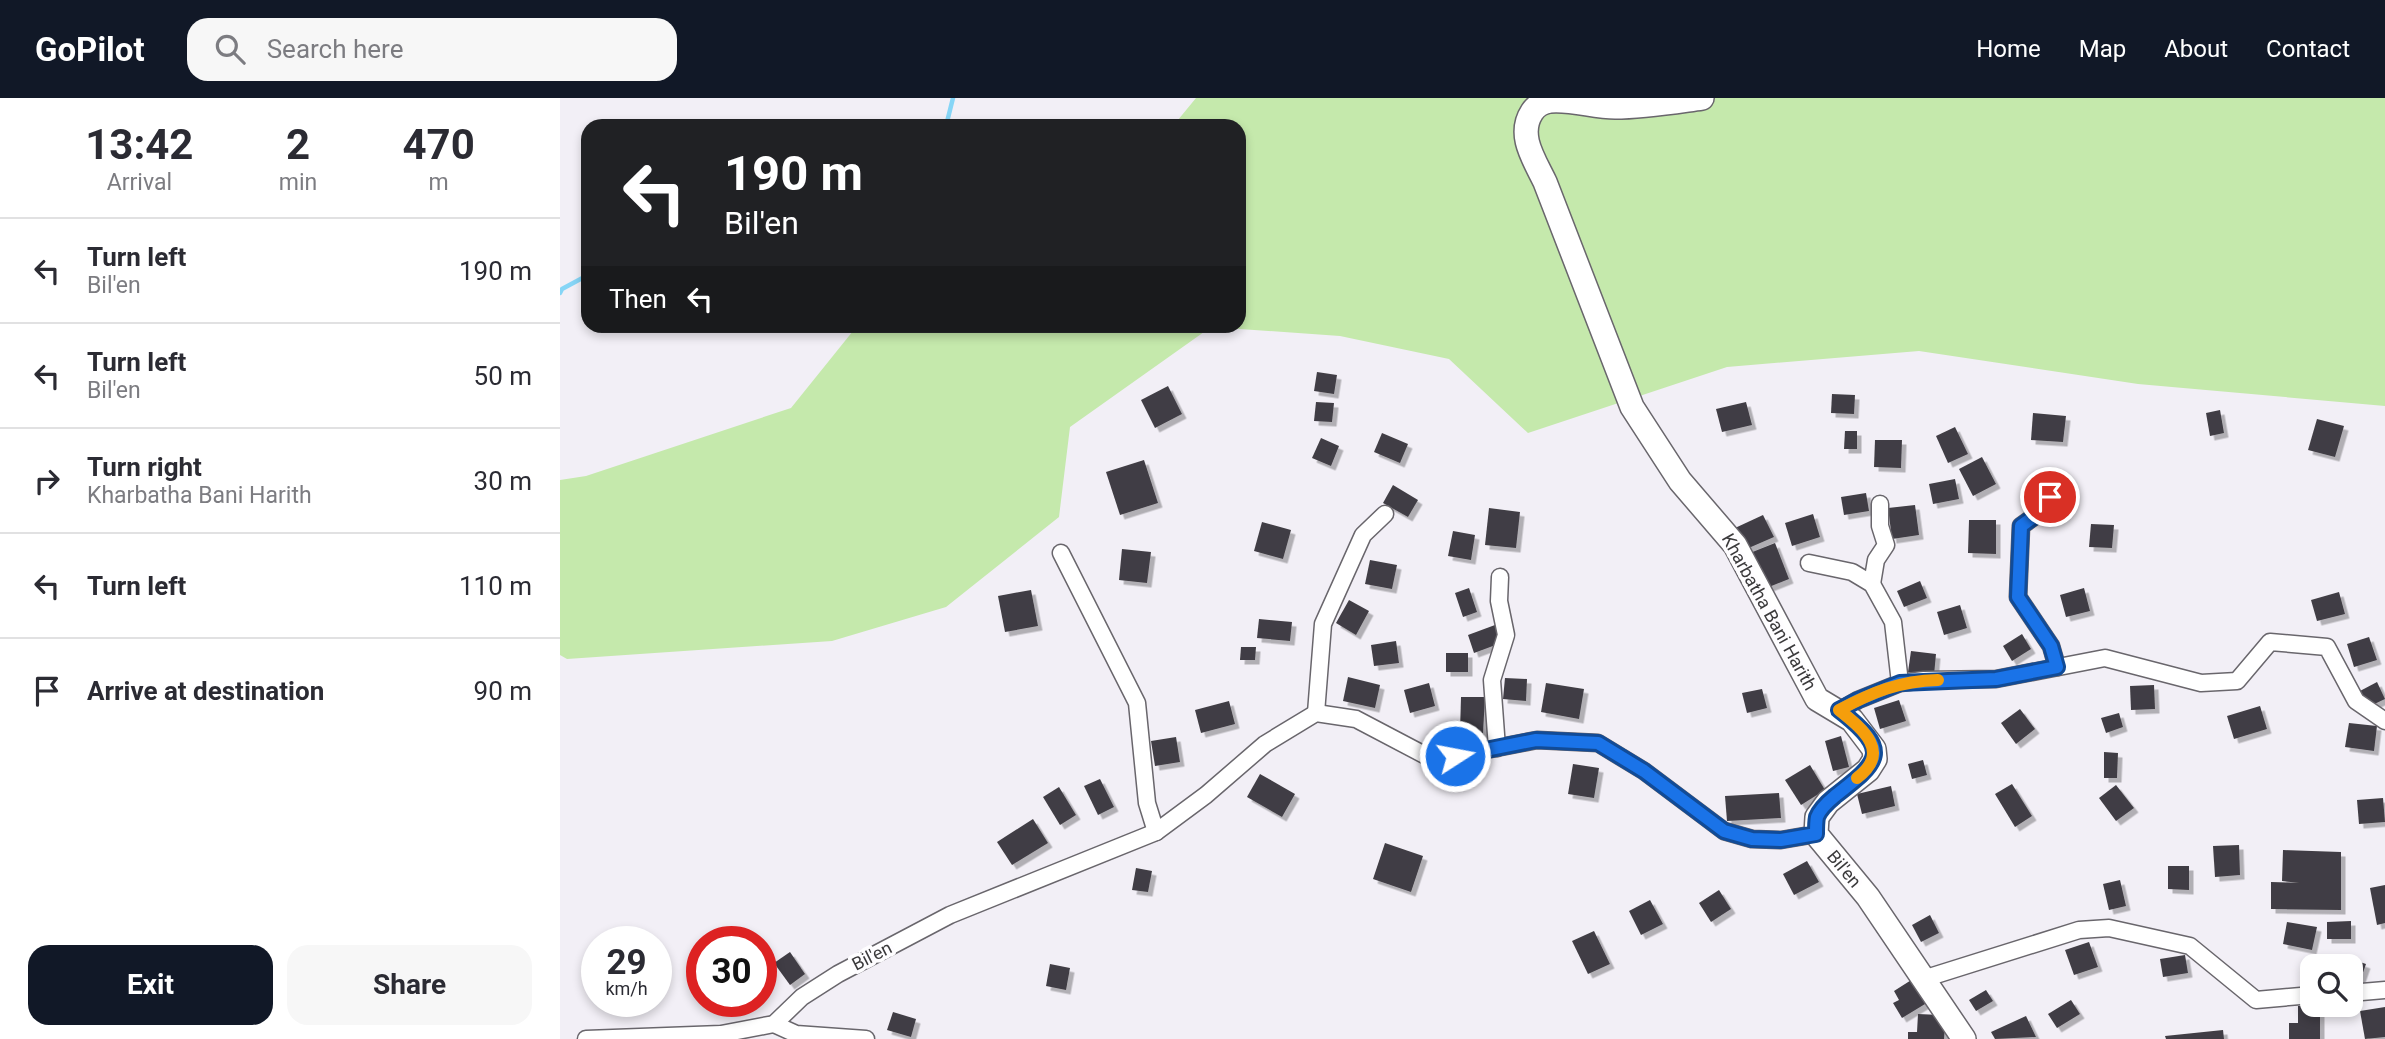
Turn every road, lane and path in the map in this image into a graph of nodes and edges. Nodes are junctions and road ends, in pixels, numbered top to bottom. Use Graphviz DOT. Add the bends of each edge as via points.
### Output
graph roads {
  1 [pos="1702,98"];
  2 [pos="2057,484"];
  3 [pos="1880,504"];
  4 [pos="1385,514"];
  5 [pos="1060,553"];
  6 [pos="1809,564"];
  7 [pos="1500,577"];
  8 [pos="1872,584"];
  9 [pos="2057,667"];
  10 [pos="1900,683"];
  11 [pos="1839,710"];
  12 [pos="1316,713"];
  13 [pos="2385,721"];
  14 [pos="1497,748"];
  15 [pos="1156,832"];
  16 [pos="1816,834"];
  17 [pos="1923,979"];
  18 [pos="2385,990"];
  19 [pos="2363,992"];
  20 [pos="2300,996"];
  21 [pos="774,1024"];
  22 [pos="586,1039"];
  23 [pos="866,1039"];
  24 [pos="1964,1039"];
  1 -- 11 [label="street, Kharbatha Bani Harith" via="1613,107 1548,101 1535,108 1524,131 1632,407 1680,481 1735,545 1817,699"];
  2 -- 9 [label="street" via="2042,511 2021,526 2018,597 2051,646"];
  3 -- 8 [label="street" via="1886,545 1876,560"];
  4 -- 12 [label="street" via="1363,536 1323,624"];
  5 -- 15 [label="street" via="1137,703 1147,803"];
  6 -- 8 [label="street" via="1852,572"];
  7 -- 14 [label="street" via="1506,635 1492,680"];
  8 -- 10 [label="street" via="1893,622"];
  9 -- 10 [label="street" via="1996,679"];
  9 -- 13 [label="street" via="2105,658 2201,683 2237,681 2270,642 2328,646 2356,701"];
  10 -- 11 [label="street"];
  11 -- 16 [label="street, Bil'en" via="1867,737 1875,759 1828,802 1817,817"];
  12 -- 14 [label="street" via="1356,719 1434,760"];
  12 -- 15 [label="street, Bil'en" via="1265,744"];
  14 -- 16 [label="street" via="1536,740 1598,743 1724,831 1752,839 1781,840"];
  15 -- 21 [label="street, Bil'en" via="950,915 838,974"];
  16 -- 17 [label="street, Bil'en" via="1868,897"];
  17 -- 20 [label="street" via="2079,930 2109,928 2190,946 2256,1000"];
  17 -- 24 [label="street, Bil'en"];
  18 -- 19 [label="street"];
  21 -- 22 [label="street" via="721,1034"];
  21 -- 23 [label="street" via="796,1034"];
}
